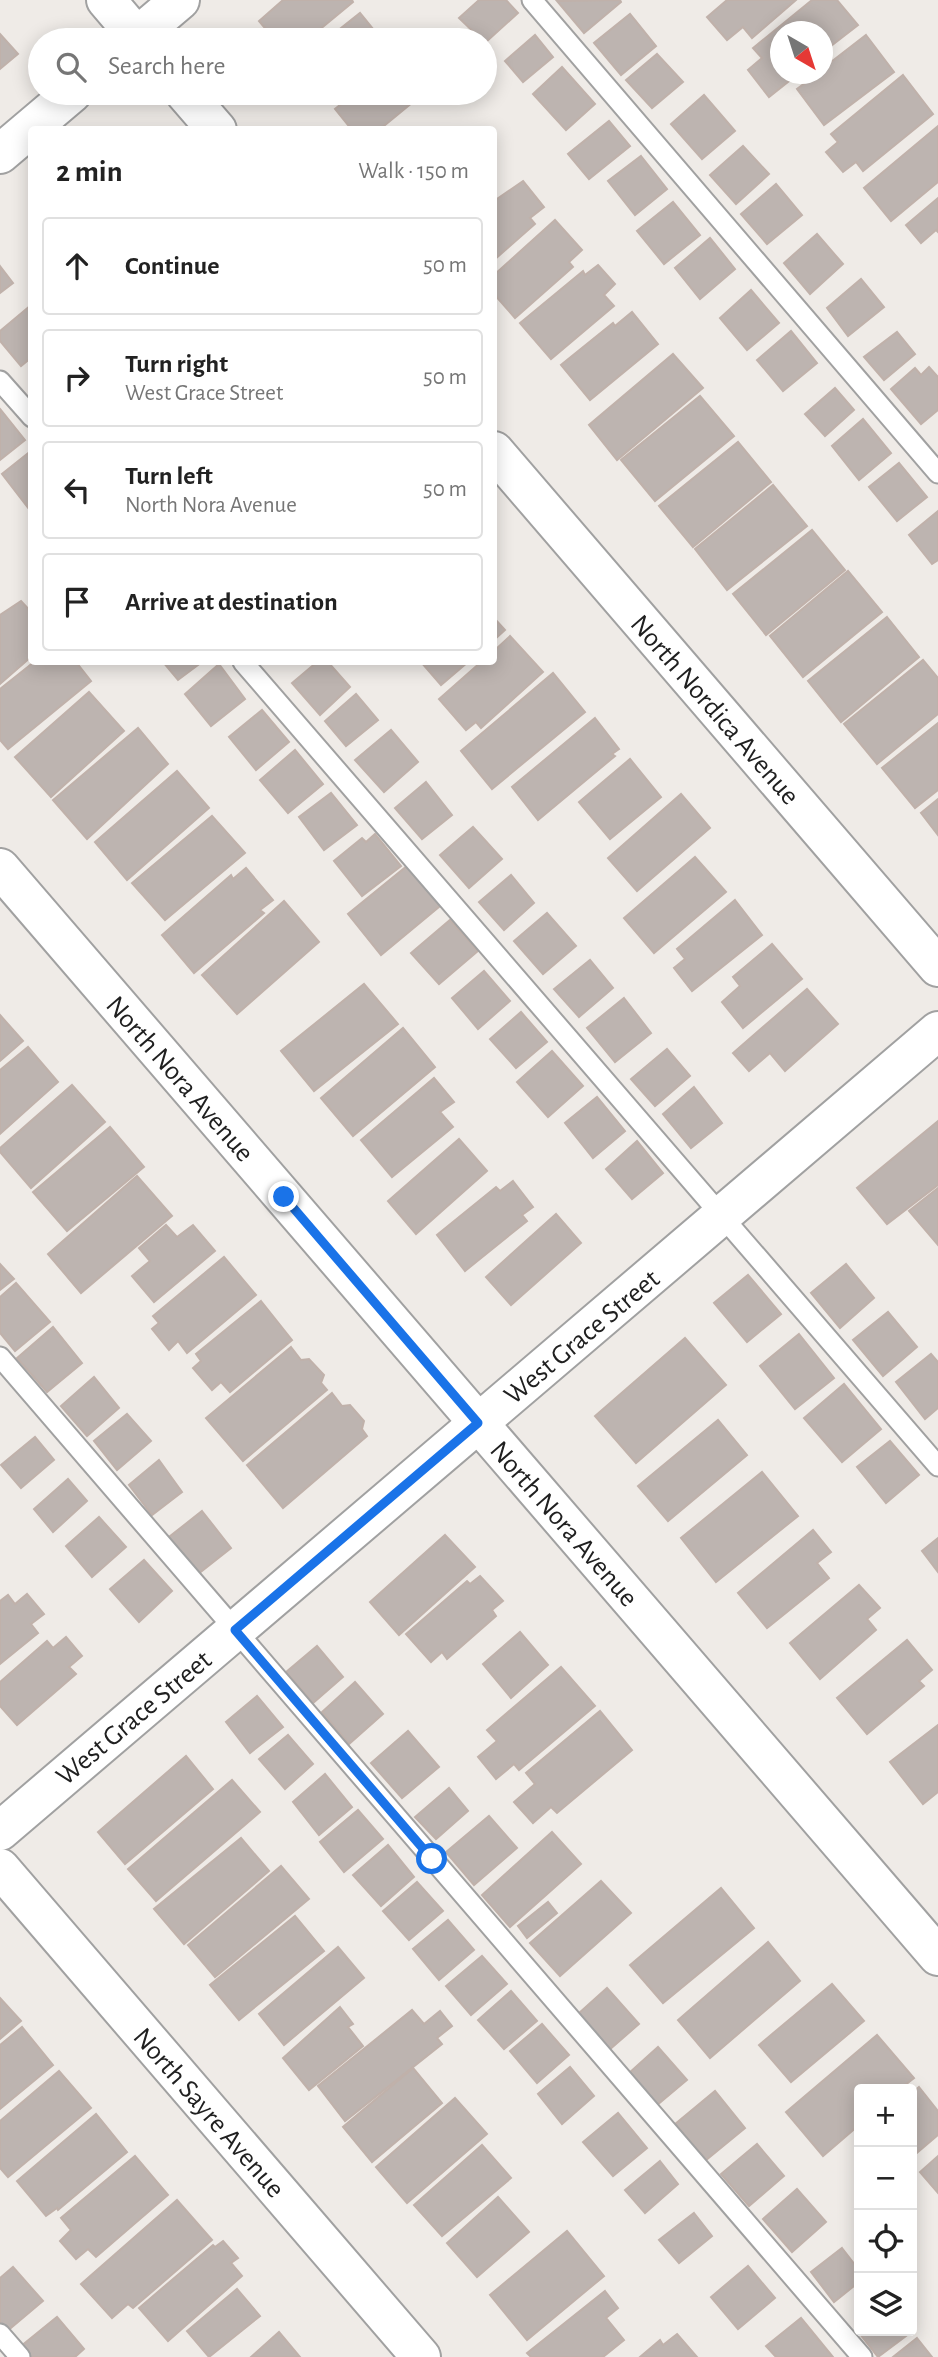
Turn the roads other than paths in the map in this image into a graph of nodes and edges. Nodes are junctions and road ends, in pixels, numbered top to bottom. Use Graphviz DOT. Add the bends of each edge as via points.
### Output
graph roads {
  1 [pos="106,0"];
  2 [pos="180,0"];
  3 [pos="532,0"];
  4 [pos="128,28"];
  5 [pos="149,28"];
  6 [pos="58,105"];
  7 [pos="195,105"];
  8 [pos="33,126"];
  9 [pos="214,126"];
  10 [pos="28,130"];
  11 [pos="0,154"];
  12 [pos="0,381"];
  13 [pos="28,412"];
  14 [pos="497,454"];
  15 [pos="938,473"];
  16 [pos="246,665"];
  17 [pos="0,868"];
  18 [pos="938,967"];
  19 [pos="938,1031"];
  20 [pos="722,1216"];
  21 [pos="0,1357"];
  22 [pos="478,1423"];
  23 [pos="938,1466"];
  24 [pos="235,1630"];
  25 [pos="0,1831"];
  26 [pos="0,1868"];
  27 [pos="938,1956"];
  28 [pos="0,2334"];
  29 [pos="20,2357"];
  30 [pos="421,2357"];
  31 [pos="862,2357"];
  1 -- 4 [label="street"];
  2 -- 5 [label="street"];
  3 -- 15 [label="lane"];
  6 -- 8 [label="street"];
  7 -- 9 [label="street"];
  10 -- 11 [label="street"];
  12 -- 13 [label="lane"];
  14 -- 18 [label="street, North Nordica Avenue"];
  16 -- 20 [label="lane"];
  17 -- 22 [label="street, North Nora Avenue"];
  19 -- 20 [label="street, West Grace Street"];
  20 -- 22 [label="street, West Grace Street"];
  20 -- 23 [label="lane"];
  21 -- 24 [label="lane"];
  22 -- 24 [label="street, West Grace Street"];
  22 -- 27 [label="street, North Nora Avenue"];
  24 -- 25 [label="street, West Grace Street"];
  24 -- 31 [label="lane"];
  26 -- 30 [label="street, North Sayre Avenue"];
  28 -- 29 [label="lane"];
}
